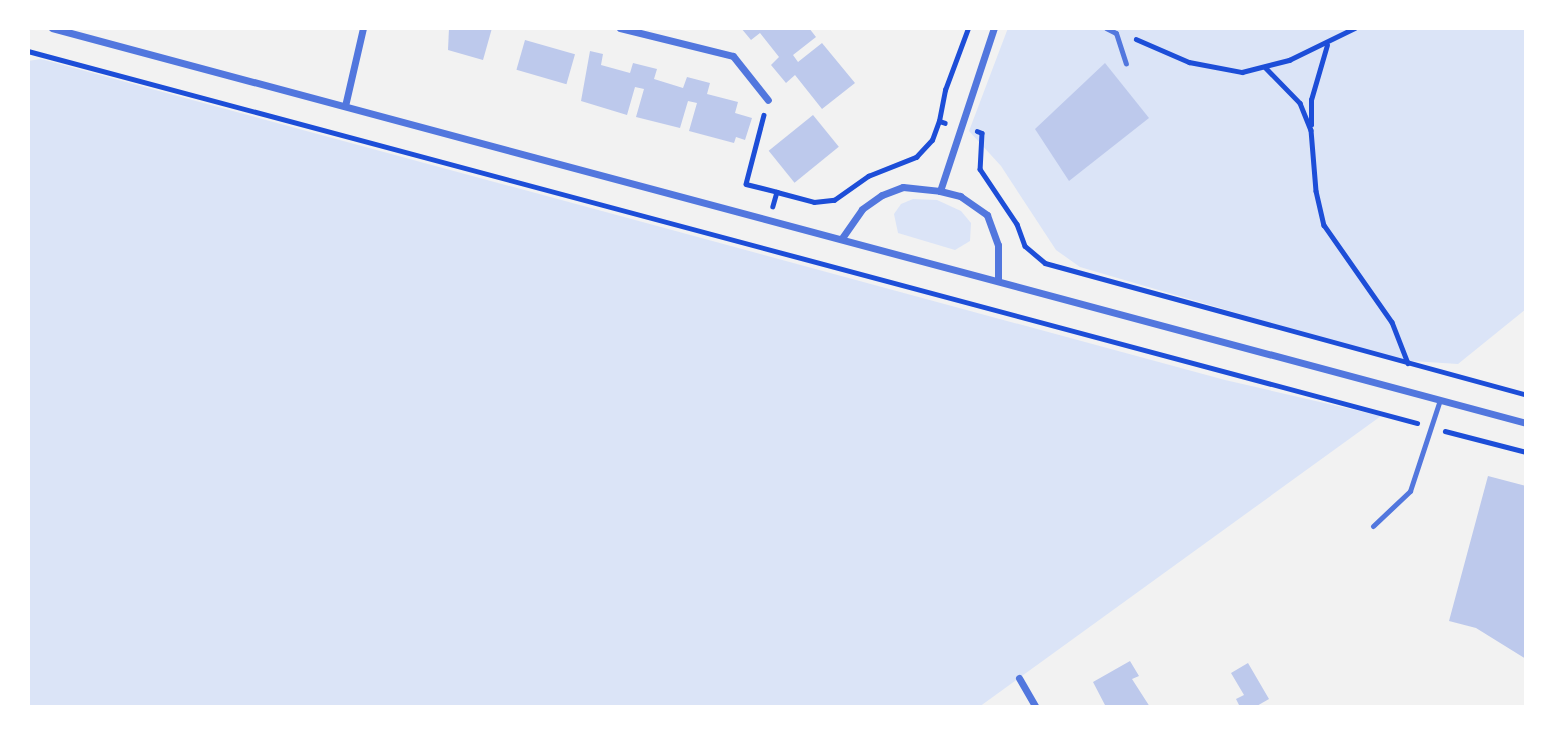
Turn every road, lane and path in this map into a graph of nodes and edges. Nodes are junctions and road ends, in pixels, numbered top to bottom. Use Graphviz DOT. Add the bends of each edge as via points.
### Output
graph roads {
  1 [pos="52,28"];
  2 [pos="363,28"];
  3 [pos="621,28"];
  4 [pos="968,28"];
  5 [pos="994,28"];
  6 [pos="1106,28"];
  7 [pos="1355,28"];
  8 [pos="1116,33"];
  9 [pos="1327,44"];
  10 [pos="28,51"];
  11 [pos="1126,63"];
  12 [pos="1265,67"];
  13 [pos="768,100"];
  14 [pos="345,106"];
  15 [pos="939,121"];
  16 [pos="960,127"];
  17 [pos="1311,130"];
  18 [pos="940,191"];
  19 [pos="777,192"];
  20 [pos="769,219"];
  21 [pos="842,238"];
  22 [pos="761,247"];
  23 [pos="998,279"];
  24 [pos="1408,364"];
  25 [pos="1526,395"];
  26 [pos="1440,400"];
  27 [pos="1526,423"];
  28 [pos="1432,427"];
  29 [pos="1526,452"];
  30 [pos="1373,526"];
  31 [pos="1019,678"];
  32 [pos="1036,707"];
  1 -- 14 [label="street"];
  2 -- 14 [label="street"];
  3 -- 13 [label="street" via="733,56"];
  4 -- 15 [label="path" via="945,90"];
  5 -- 16 [label="street"];
  6 -- 8 [label="lane"];
  7 -- 9 [label="path"];
  8 -- 11 [label="lane"];
  8 -- 12 [label="path" via="1217,69 1242,72"];
  9 -- 12 [label="path"];
  9 -- 17 [label="path" via="1311,100"];
  10 -- 22 [label="path"];
  12 -- 17 [label="path" via="1300,103"];
  13 -- 19 [label="path" via="746,184"];
  14 -- 20 [label="street"];
  15 -- 16 [label="path"];
  15 -- 19 [label="path" via="921,154 868,176 834,200 814,202"];
  16 -- 18 [label="street"];
  16 -- 24 [label="path" via="982,133 980,169 1017,224 1025,246 1045,263"];
  17 -- 24 [label="path" via="1324,225 1392,322"];
  18 -- 21 [label="street" via="903,187 882,195 862,209"];
  18 -- 23 [label="street" via="960,196 988,215 998,245"];
  19 -- 20 [label="path"];
  20 -- 21 [label="street"];
  20 -- 22 [label="path"];
  21 -- 23 [label="street"];
  22 -- 28 [label="path"];
  23 -- 26 [label="street"];
  24 -- 25 [label="path"];
  26 -- 27 [label="street"];
  26 -- 28 [label="lane"];
  28 -- 29 [label="path"];
  28 -- 30 [label="lane" via="1409,491"];
  31 -- 32 [label="street"];
}
